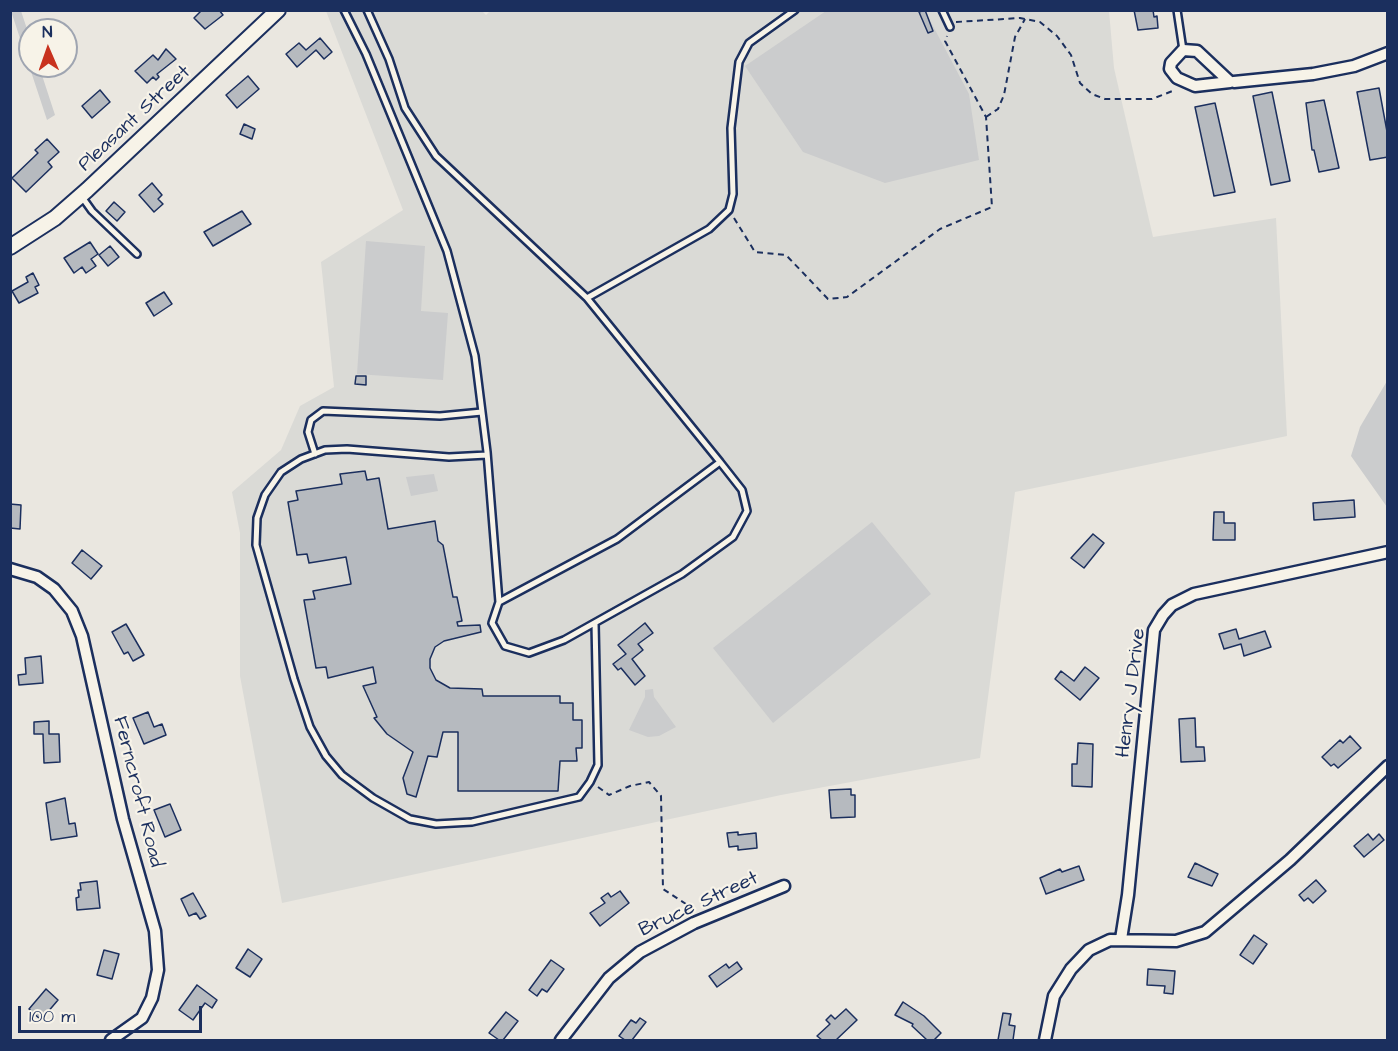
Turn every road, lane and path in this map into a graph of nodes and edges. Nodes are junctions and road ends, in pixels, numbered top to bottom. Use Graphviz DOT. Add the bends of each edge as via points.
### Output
graph roads {
  1 [pos="279,10"];
  2 [pos="344,10"];
  3 [pos="367,10"];
  4 [pos="795,10"];
  5 [pos="942,10"];
  6 [pos="1177,10"];
  7 [pos="1025,19"];
  8 [pos="949,25"];
  9 [pos="1184,50"];
  10 [pos="1388,53"];
  11 [pos="1234,82"];
  12 [pos="1187,83"];
  13 [pos="986,117"];
  14 [pos="81,195"];
  15 [pos="729,210"];
  16 [pos="12,243"];
  17 [pos="137,254"];
  18 [pos="587,298"];
  19 [pos="482,412"];
  20 [pos="315,454"];
  21 [pos="487,455"];
  22 [pos="720,462"];
  23 [pos="1388,552"];
  24 [pos="10,569"];
  25 [pos="499,602"];
  26 [pos="595,623"];
  27 [pos="1388,766"];
  28 [pos="590,782"];
  29 [pos="784,886"];
  30 [pos="694,922"];
  31 [pos="1121,939"];
  32 [pos="111,1041"];
  33 [pos="561,1041"];
  34 [pos="1045,1041"];
  1 -- 14 [label="main road, Pleasant Street"];
  2 -- 19 [label="lane" via="447,251 475,356"];
  3 -- 18 [label="lane" via="405,108 436,156"];
  4 -- 15 [label="lane" via="749,43 739,62 731,128 733,194"];
  5 -- 8 [label="lane"];
  6 -- 9 [label="lane"];
  7 -- 8 [label="path"];
  7 -- 12 [label="path" via="1040,22 1057,36 1071,55 1080,83 1092,94 1106,99 1152,99"];
  7 -- 13 [label="path" via="1015,37 1004,95 998,109"];
  8 -- 13 [label="path" via="945,41"];
  9 -- 12 [label="street" via="1170,69"];
  9 -- 12 [label="street" via="1197,51 1230,82 1205,86"];
  10 -- 11 [label="street" via="1354,66 1313,74"];
  13 -- 15 [label="path" via="992,207 940,229 848,297 828,298 786,255 755,252"];
  14 -- 16 [label="main road, Pleasant Street" via="55,218"];
  14 -- 17 [label="lane" via="92,211"];
  15 -- 18 [label="lane" via="709,229"];
  18 -- 22 [label="lane"];
  19 -- 20 [label="lane" via="440,416 323,411 311,420 308,432"];
  19 -- 21 [label="lane"];
  20 -- 21 [label="lane" via="347,449 402,455"];
  20 -- 28 [label="lane" via="281,472 265,495 257,518 256,545 310,727 326,756 342,775 373,798 410,819 436,824 472,822 559,803 579,797"];
  21 -- 25 [label="lane"];
  22 -- 25 [label="lane" via="617,539"];
  22 -- 26 [label="lane" via="742,490 747,511 733,537 682,574"];
  23 -- 31 [label="street, Henry J Drive" via="1194,594 1162,615 1154,630"];
  24 -- 32 [label="street, Ferncroft Road" via="37,577 54,589 72,611 82,636 123,819 155,931 158,970 152,998 142,1018"];
  25 -- 26 [label="lane" via="492,623 505,646 530,653"];
  26 -- 28 [label="lane" via="598,765"];
  27 -- 31 [label="street" via="1205,932 1176,941"];
  28 -- 30 [label="path" via="609,795 649,782 661,796 663,889 686,904"];
  29 -- 30 [label="street, Bruce Street"];
  30 -- 33 [label="street, Bruce Street" via="640,952 617,970"];
  31 -- 34 [label="street" via="1094,946 1071,969 1052,1002"];
}
